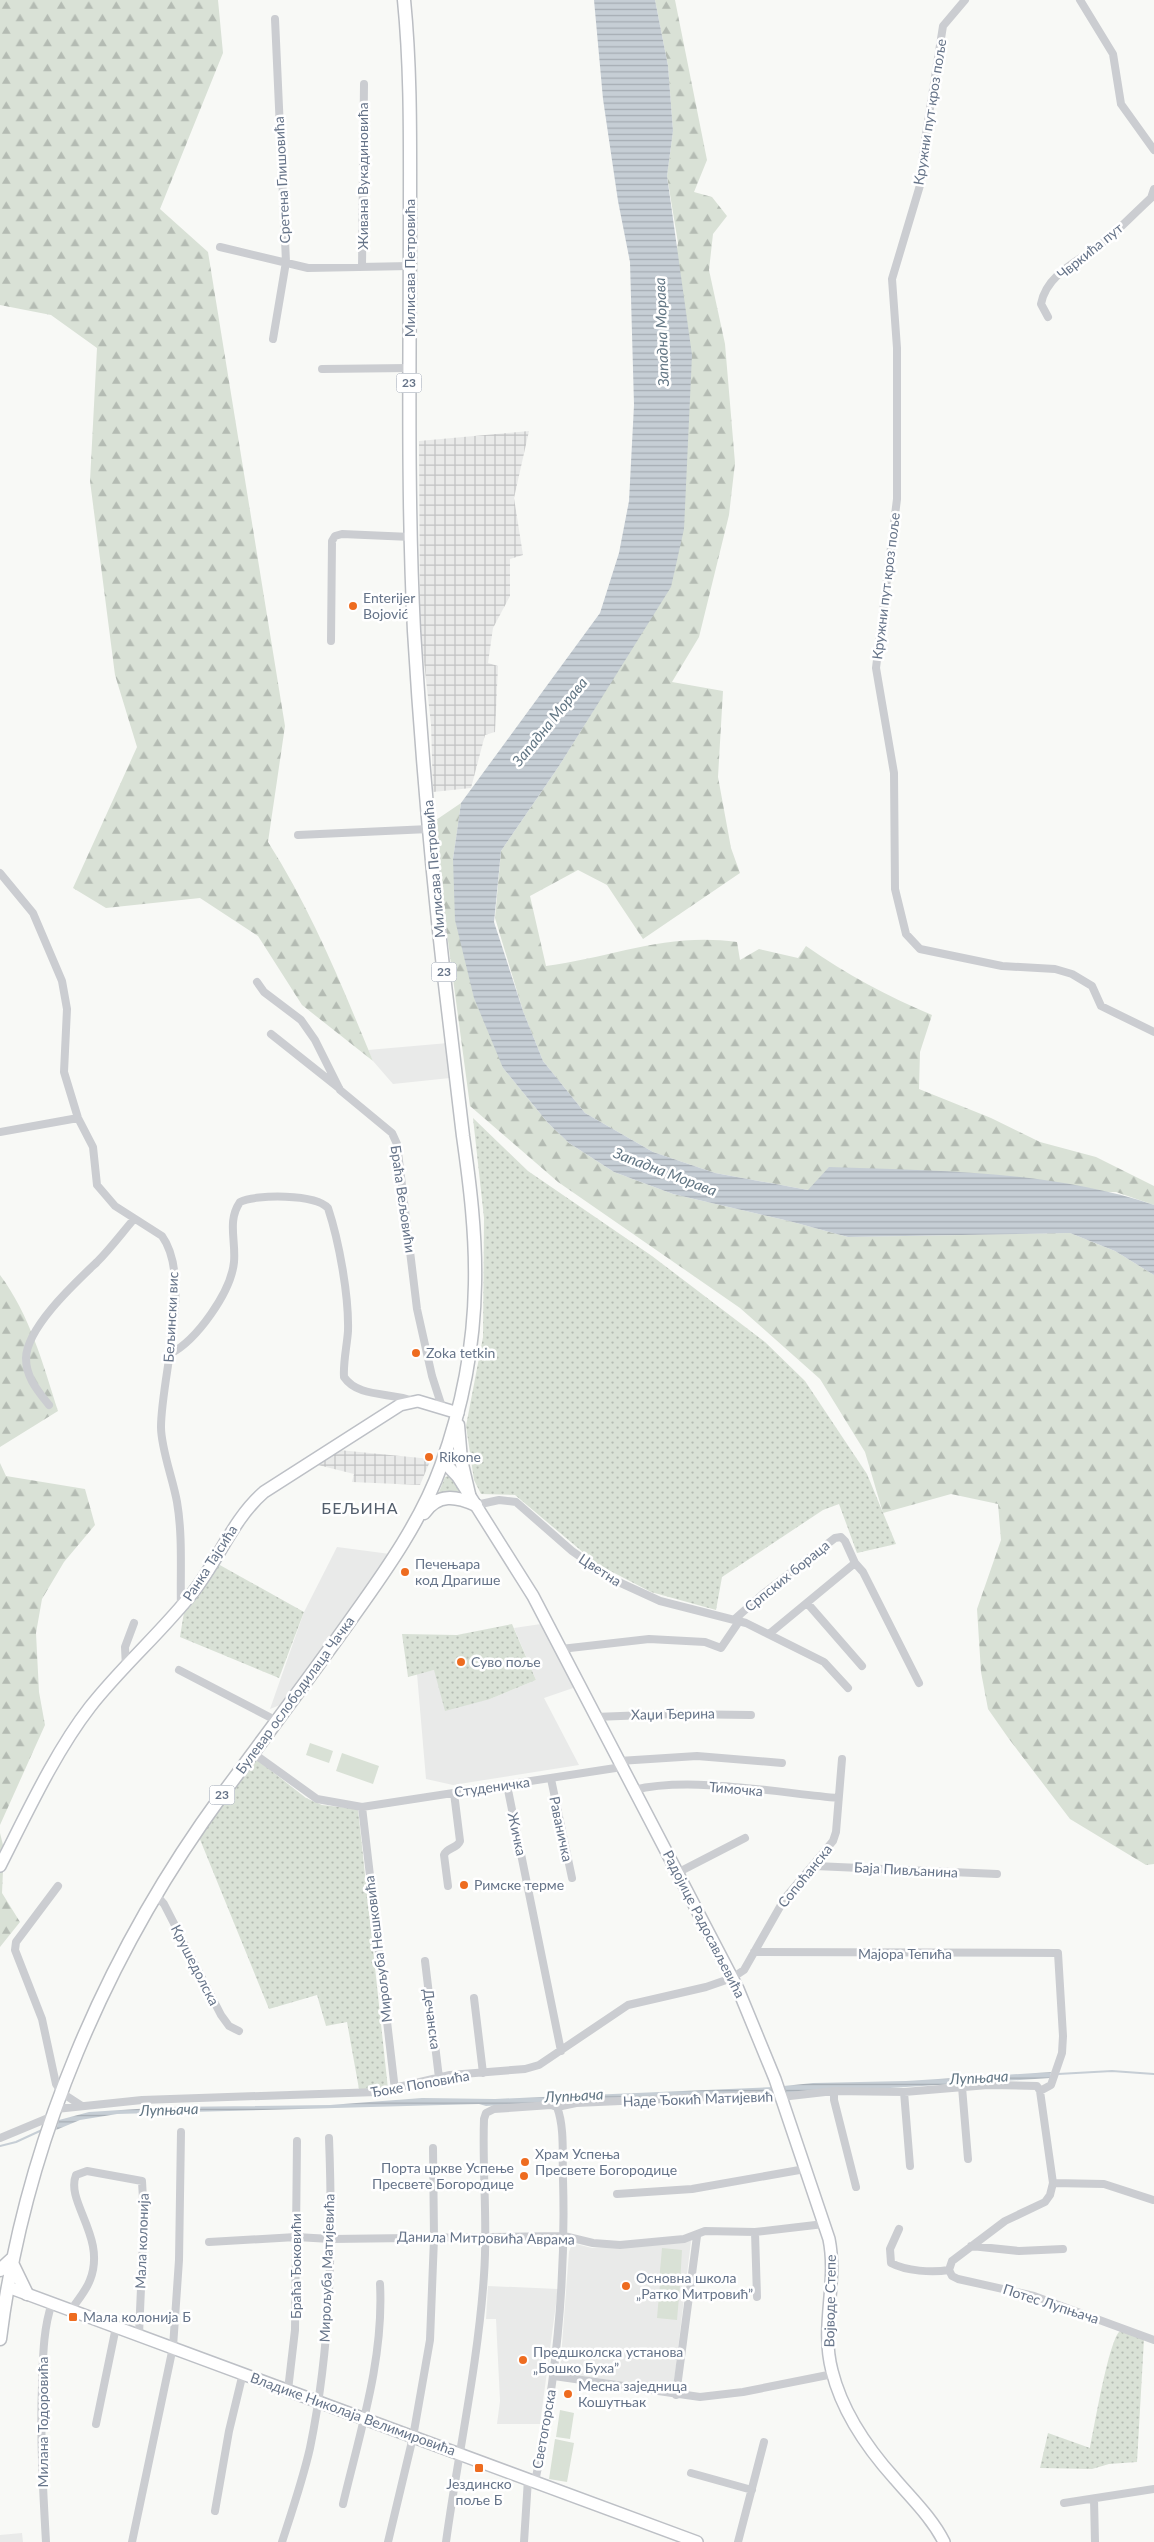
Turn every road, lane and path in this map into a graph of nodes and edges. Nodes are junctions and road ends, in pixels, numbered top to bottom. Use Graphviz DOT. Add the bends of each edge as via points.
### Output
graph roads {
  1 [pos="404,0"];
  2 [pos="965,0"];
  3 [pos="1080,0"];
  4 [pos="275,19"];
  5 [pos="364,84"];
  6 [pos="1154,150"];
  7 [pos="1154,189"];
  8 [pos="220,247"];
  9 [pos="286,262"];
  10 [pos="410,266"];
  11 [pos="362,267"];
  12 [pos="1048,317"];
  13 [pos="273,339"];
  14 [pos="409,368"];
  15 [pos="322,370"];
  16 [pos="411,536"];
  17 [pos="331,641"];
  18 [pos="429,829"];
  19 [pos="298,835"];
  20 [pos="0,874"];
  21 [pos="257,982"];
  22 [pos="1154,1032"];
  23 [pos="270,1034"];
  24 [pos="340,1090"];
  25 [pos="78,1118"];
  26 [pos="0,1132"];
  27 [pos="134,1219"];
  28 [pos="170,1354"];
  29 [pos="412,1401"];
  30 [pos="49,1405"];
  31 [pos="442,1407"];
  32 [pos="457,1417"];
  33 [pos="443,1462"];
  34 [pos="469,1494"];
  35 [pos="476,1505"];
  36 [pos="413,1523"];
  37 [pos="855,1563"];
  38 [pos="808,1604"];
  39 [pos="180,1609"];
  40 [pos="738,1619"];
  41 [pos="134,1623"];
  42 [pos="769,1634"];
  43 [pos="561,1649"];
  44 [pos="862,1666"];
  45 [pos="126,1668"];
  46 [pos="179,1670"];
  47 [pos="919,1684"];
  48 [pos="848,1688"];
  49 [pos="751,1715"];
  50 [pos="595,1717"];
  51 [pos="277,1721"];
  52 [pos="253,1753"];
  53 [pos="842,1759"];
  54 [pos="782,1763"];
  55 [pos="620,1764"];
  56 [pos="551,1779"];
  57 [pos="507,1785"];
  58 [pos="634,1790"];
  59 [pos="454,1793"];
  60 [pos="838,1798"];
  61 [pos="362,1807"];
  62 [pos="745,1838"];
  63 [pos="0,1866"];
  64 [pos="815,1866"];
  65 [pos="677,1873"];
  66 [pos="997,1874"];
  67 [pos="572,1878"];
  68 [pos="58,1886"];
  69 [pos="448,1886"];
  70 [pos="156,1895"];
  71 [pos="754,1952"];
  72 [pos="425,1961"];
  73 [pos="732,1978"];
  74 [pos="474,1998"];
  75 [pos="238,2031"];
  76 [pos="561,2051"];
  77 [pos="483,2073"];
  78 [pos="439,2078"];
  79 [pos="962,2087"];
  80 [pos="395,2090"];
  81 [pos="834,2091"];
  82 [pos="1040,2091"];
  83 [pos="904,2092"];
  84 [pos="62,2093"];
  85 [pos="780,2094"];
  86 [pos="82,2106"];
  87 [pos="557,2107"];
  88 [pos="54,2113"];
  89 [pos="181,2132"];
  90 [pos="0,2138"];
  91 [pos="329,2138"];
  92 [pos="297,2141"];
  93 [pos="433,2148"];
  94 [pos="968,2159"];
  95 [pos="910,2166"];
  96 [pos="805,2169"];
  97 [pos="1053,2183"];
  98 [pos="856,2187"];
  99 [pos="617,2194"];
  100 [pos="1153,2200"];
  101 [pos="824,2224"];
  102 [pos="899,2229"];
  103 [pos="755,2232"];
  104 [pos="564,2236"];
  105 [pos="697,2236"];
  106 [pos="296,2237"];
  107 [pos="486,2237"];
  108 [pos="434,2238"];
  109 [pos="331,2239"];
  110 [pos="209,2242"];
  111 [pos="972,2246"];
  112 [pos="1064,2249"];
  113 [pos="12,2261"];
  114 [pos="0,2270"];
  115 [pos="949,2270"];
  116 [pos="380,2284"];
  117 [pos="4,2286"];
  118 [pos="25,2293"];
  119 [pos="756,2297"];
  120 [pos="52,2303"];
  121 [pos="71,2310"];
  122 [pos="2,2313"];
  123 [pos="116,2327"];
  124 [pos="139,2335"];
  125 [pos="0,2339"];
  126 [pos="1154,2340"];
  127 [pos="173,2347"];
  128 [pos="243,2373"];
  129 [pos="833,2374"];
  130 [pos="554,2376"];
  131 [pos="288,2390"];
  132 [pos="676,2395"];
  133 [pos="318,2402"];
  134 [pos="364,2418"];
  135 [pos="96,2424"];
  136 [pos="413,2437"];
  137 [pos="764,2442"];
  138 [pos="459,2454"];
  139 [pos="691,2473"];
  140 [pos="531,2481"];
  141 [pos="1154,2489"];
  142 [pos="752,2490"];
  143 [pos="1094,2499"];
  144 [pos="1064,2503"];
  145 [pos="343,2504"];
  146 [pos="215,2511"];
  147 [pos="46,2542"];
  148 [pos="132,2542"];
  149 [pos="282,2542"];
  150 [pos="388,2542"];
  151 [pos="446,2542"];
  152 [pos="524,2542"];
  153 [pos="697,2542"];
  154 [pos="738,2542"];
  155 [pos="944,2542"];
  156 [pos="1095,2542"];
  1 -- 10 [label="main road, Милисава Петровића / 23" via="409,77"];
  2 -- 22 [label="street, Кружни пут кроз поље" via="943,26 921,182 892,280 897,348 897,499 876,668 894,774 895,889 906,934 920,949 1002,966 1055,969 1072,974 1092,986 1101,1006"];
  3 -- 6 [label="street" via="1113,54 1121,104"];
  4 -- 9 [label="street, Сретена Глишовића"];
  5 -- 11 [label="street, Живана Вукадиновића"];
  7 -- 12 [label="street, Чвркића пут" via="1151,198 1107,240 1059,274 1042,296 1041,304"];
  8 -- 9 [label="street"];
  9 -- 11 [label="street" via="308,268"];
  9 -- 13 [label="street, Сретена Глишовића"];
  10 -- 11 [label="street"];
  10 -- 14 [label="main road, Милисава Петровића / 23"];
  14 -- 15 [label="street"];
  14 -- 16 [label="main road, Милисава Петровића / 23"];
  16 -- 17 [label="street" via="337,535 332,541"];
  16 -- 18 [label="main road, Милисава Петровића / 23"];
  18 -- 19 [label="street"];
  18 -- 32 [label="main road, Милисава Петровића / 23" via="474,1225 474,1320"];
  20 -- 25 [label="street, Бељински вис" via="34,913 62,981 66,1009 64,1072"];
  21 -- 24 [label="street, Браћа Вељовићи" via="264,992 301,1020"];
  23 -- 24 [label="street"];
  24 -- 31 [label="street, Браћа Вељовићи" via="392,1133 397,1144 418,1309"];
  25 -- 26 [label="street"];
  25 -- 27 [label="street, Бељински вис" via="93,1147 97,1185 115,1206"];
  27 -- 28 [label="street, Бељински вис" via="155,1230 171,1253 174,1282"];
  27 -- 30 [label="street" via="73,1283 30,1341 26,1358 30,1379"];
  28 -- 29 [label="street" via="189,1340 225,1292 234,1260 233,1214 240,1202 253,1199 314,1200 328,1208 335,1233 348,1330 344,1377 360,1390"];
  28 -- 39 [label="street, Бељински вис" via="162,1399 161,1429 177,1504"];
  29 -- 31 [label="street"];
  29 -- 39 [label="street, Ранка Тајсића" via="379,1418 250,1504"];
  31 -- 32 [label="street"];
  32 -- 33 [label="main road, Булевар ослободилаца Чачка / 23"];
  32 -- 34 [label="main road" via="461,1460"];
  33 -- 34 [label="street, Радојице Радосављевића" via="452,1469"];
  33 -- 36 [label="main road, Булевар ослободилаца Чачка / 23"];
  34 -- 35 [label="street, Радојице Радосављевића"];
  35 -- 36 [label="main road" via="446,1497 431,1504"];
  35 -- 40 [label="street, Цветна" via="499,1500 516,1502 572,1551 612,1579 660,1601"];
  35 -- 43 [label="street, Радојице Радосављевића" via="526,1582"];
  36 -- 51 [label="main road, Булевар ослободилаца Чачка / 23" via="375,1585"];
  37 -- 38 [label="street"];
  37 -- 40 [label="street, Српских бораца" via="845,1541 835,1538"];
  37 -- 47 [label="street, Српских бораца" via="863,1572"];
  38 -- 42 [label="street"];
  38 -- 44 [label="street"];
  39 -- 45 [label="street, Ранка Тајсића"];
  40 -- 42 [label="street, Српских бораца"];
  40 -- 43 [label="street, Српских бораца" via="721,1648 705,1642 649,1639"];
  41 -- 45 [label="street" via="125,1647"];
  42 -- 48 [label="street, Српских бораца" via="827,1664"];
  43 -- 50 [label="street, Радојице Радосављевића"];
  45 -- 63 [label="street, Ранка Тајсића" via="82,1717"];
  46 -- 51 [label="street"];
  49 -- 50 [label="street, Хаџи Ђерина"];
  50 -- 55 [label="street, Радојице Радосављевића"];
  51 -- 52 [label="main road, Булевар ослободилаца Чачка / 23"];
  52 -- 61 [label="street, Студеничка" via="317,1799"];
  52 -- 70 [label="main road, Булевар ослободилаца Чачка / 23"];
  53 -- 60 [label="street, Сопоћанска"];
  54 -- 55 [label="street" via="697,1756"];
  55 -- 56 [label="street, Студеничка"];
  55 -- 58 [label="street, Радојице Радосављевића"];
  56 -- 57 [label="street, Студеничка"];
  56 -- 67 [label="street, Раваничка"];
  57 -- 59 [label="street, Студеничка"];
  57 -- 76 [label="street, Жичка"];
  58 -- 60 [label="street, Тимочка" via="706,1786"];
  58 -- 65 [label="street, Радојице Радосављевића"];
  59 -- 61 [label="street, Студеничка"];
  59 -- 69 [label="street" via="460,1840 444,1855"];
  60 -- 64 [label="street, Сопоћанска" via="834,1838"];
  61 -- 80 [label="street, Мирољуба Нешковића"];
  62 -- 65 [label="street"];
  64 -- 66 [label="street, Баја Пивљанина"];
  64 -- 71 [label="street, Сопоћанска" via="785,1898"];
  65 -- 73 [label="street, Радојице Радосављевића"];
  68 -- 84 [label="street" via="16,1942 15,1950 42,2019 55,2080"];
  70 -- 75 [label="street, Крушедолска" via="164,1904 221,2015 229,2026"];
  70 -- 84 [label="main road, Булевар ослободилаца Чачка / 23" via="117,1968"];
  71 -- 73 [label="street, Сопоћанска" via="744,1970"];
  71 -- 82 [label="street, Мајора Тепића" via="1059,1954 1062,2053 1051,2085"];
  72 -- 78 [label="street, Дечанска"];
  73 -- 76 [label="street, Ђоке Поповића" via="700,1989 628,2005"];
  73 -- 85 [label="street, Радојице Радосављевића"];
  74 -- 77 [label="street"];
  76 -- 77 [label="street, Ђоке Поповића" via="531,2068"];
  77 -- 78 [label="street, Ђоке Поповића"];
  78 -- 80 [label="street, Ђоке Поповића"];
  79 -- 82 [label="street, Наде Ђокић Матијевић" via="1033,2084"];
  79 -- 83 [label="street, Наде Ђокић Матијевић"];
  79 -- 94 [label="street"];
  80 -- 86 [label="street, Ђоке Поповића" via="329,2096 133,2101"];
  81 -- 83 [label="street, Наде Ђокић Матијевић"];
  81 -- 85 [label="street, Наде Ђокић Матијевић"];
  81 -- 98 [label="street"];
  82 -- 97 [label="street"];
  83 -- 95 [label="street"];
  84 -- 86 [label="street"];
  84 -- 88 [label="main road, Булевар ослободилаца Чачка / 23"];
  85 -- 87 [label="street, Наде Ђокић Матијевић" via="576,2103"];
  85 -- 96 [label="street, Војводе Степе"];
  86 -- 88 [label="street, Ђоке Поповића"];
  87 -- 104 [label="street, Светогорска"];
  87 -- 107 [label="street, Наде Ђокић Матијевић" via="499,2108 486,2113"];
  88 -- 90 [label="street, Ђоке Поповића"];
  88 -- 113 [label="main road, Булевар ослободилаца Чачка / 23"];
  89 -- 127 [label="street" via="180,2241"];
  91 -- 109 [label="street, Мирољуба Матијевића"];
  92 -- 106 [label="street, Браћа Ђоковићи"];
  93 -- 108 [label="street"];
  96 -- 99 [label="street" via="692,2188"];
  96 -- 101 [label="street, Војводе Степе"];
  97 -- 100 [label="street" via="1104,2184"];
  97 -- 111 [label="street" via="1043,2204 1005,2221"];
  101 -- 103 [label="street, Данила Митровића Аврама"];
  101 -- 129 [label="street, Војводе Степе" via="832,2254 826,2330"];
  102 -- 115 [label="street, Потес Лупњача" via="890,2249 891,2263 934,2272"];
  103 -- 105 [label="street, Данила Митровића Аврама" via="710,2231"];
  103 -- 119 [label="street"];
  104 -- 105 [label="street, Данила Митровића Аврама" via="620,2245"];
  104 -- 107 [label="street, Данила Митровића Аврама"];
  104 -- 130 [label="street, Светогорска"];
  105 -- 132 [label="street"];
  106 -- 109 [label="street, Данила Митровића Аврама"];
  106 -- 110 [label="street, Данила Митровића Аврама"];
  106 -- 131 [label="street, Браћа Ђоковићи" via="295,2330"];
  107 -- 108 [label="street, Данила Митровића Аврама"];
  107 -- 138 [label="street" via="476,2349"];
  108 -- 109 [label="street, Данила Митровића Аврама"];
  108 -- 136 [label="street" via="430,2340"];
  109 -- 133 [label="street, Мирољуба Матијевића" via="328,2313"];
  111 -- 112 [label="street" via="1019,2251"];
  111 -- 115 [label="street" via="952,2261"];
  113 -- 114 [label="main road"];
  113 -- 117 [label="main road, Булевар ослободилаца Чачка / 23"];
  113 -- 118 [label="main road"];
  115 -- 126 [label="street, Потес Лупњача" via="958,2279 1034,2296"];
  116 -- 134 [label="street" via="379,2342"];
  117 -- 118 [label="street, Владике Николаја Велимировића"];
  117 -- 122 [label="main road, Булевар ослободилаца Чачка / 23"];
  118 -- 120 [label="street, Владике Николаја Велимировића"];
  118 -- 122 [label="main road"];
  120 -- 121 [label="street, Владике Николаја Велимировића"];
  120 -- 147 [label="street, Милана Тодоровића" via="45,2331 41,2399"];
  121 -- 123 [label="street, Владике Николаја Велимировића"];
  121 -- 124 [label="street, Мала колонија" via="89,2284 95,2254 76,2193 76,2175 86,2171 142,2181 144,2217"];
  122 -- 125 [label="main road, Булевар ослободилаца Чачка / 23"];
  123 -- 124 [label="street, Владике Николаја Велимировића"];
  123 -- 135 [label="street"];
  124 -- 127 [label="street, Владике Николаја Велимировића"];
  127 -- 128 [label="street, Владике Николаја Велимировића"];
  127 -- 148 [label="street"];
  128 -- 131 [label="street, Владике Николаја Велимировића"];
  128 -- 146 [label="street"];
  129 -- 132 [label="street" via="733,2394"];
  129 -- 155 [label="street, Војводе Степе" via="845,2406 864,2439 884,2468 931,2520"];
  130 -- 132 [label="street"];
  130 -- 140 [label="street, Светогорска"];
  131 -- 133 [label="street, Владике Николаја Велимировића"];
  133 -- 134 [label="street, Владике Николаја Велимировића"];
  133 -- 149 [label="street, Мирољуба Матијевића" via="309,2450"];
  134 -- 136 [label="street, Владике Николаја Велимировића"];
  134 -- 145 [label="street"];
  136 -- 138 [label="street, Владике Николаја Велимировића"];
  136 -- 150 [label="street"];
  137 -- 142 [label="street"];
  138 -- 140 [label="street, Владике Николаја Велимировића"];
  138 -- 151 [label="street"];
  139 -- 142 [label="street"];
  140 -- 152 [label="street, Светогорска"];
  140 -- 153 [label="street, Владике Николаја Велимировића"];
  141 -- 143 [label="street"];
  142 -- 154 [label="street"];
  143 -- 144 [label="street"];
  143 -- 156 [label="street"];
}
